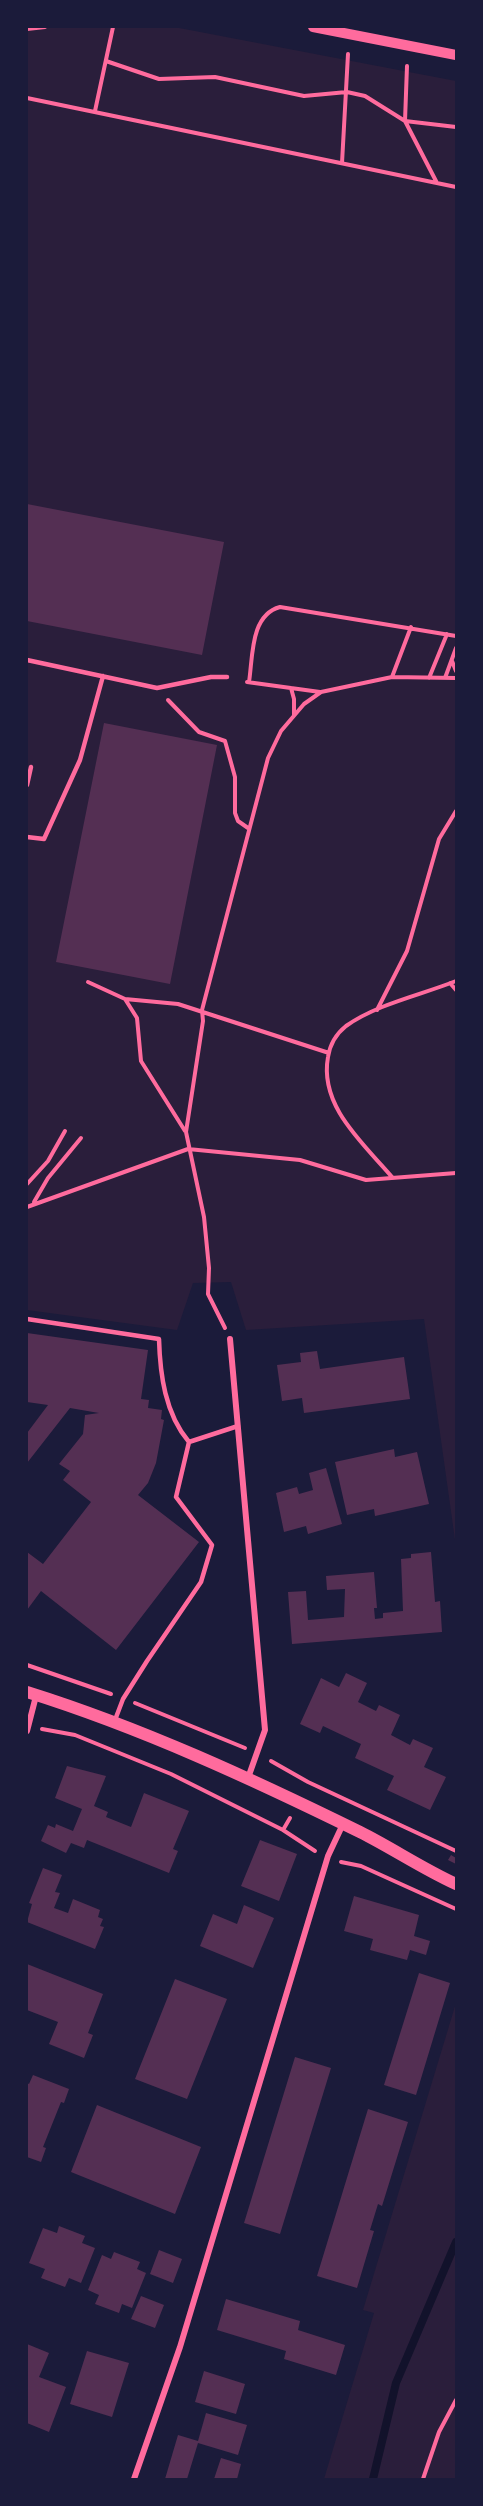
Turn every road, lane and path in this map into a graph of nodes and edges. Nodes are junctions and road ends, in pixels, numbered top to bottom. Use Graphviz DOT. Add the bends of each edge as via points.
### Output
graph roads {
  1 [pos="45,27"];
  2 [pos="113,27"];
  3 [pos="313,27"];
  4 [pos="27,28"];
  5 [pos="348,54"];
  6 [pos="456,55"];
  7 [pos="106,61"];
  8 [pos="406,66"];
  9 [pos="347,92"];
  10 [pos="27,98"];
  11 [pos="95,111"];
  12 [pos="405,121"];
  13 [pos="456,127"];
  14 [pos="342,163"];
  15 [pos="437,183"];
  16 [pos="456,187"];
  17 [pos="411,627"];
  18 [pos="447,634"];
  19 [pos="456,636"];
  20 [pos="456,648"];
  21 [pos="27,660"];
  22 [pos="451,660"];
  23 [pos="456,671"];
  24 [pos="103,676"];
  25 [pos="227,677"];
  26 [pos="392,677"];
  27 [pos="429,678"];
  28 [pos="445,678"];
  29 [pos="456,678"];
  30 [pos="249,682"];
  31 [pos="157,688"];
  32 [pos="291,688"];
  33 [pos="321,692"];
  34 [pos="294,716"];
  35 [pos="31,767"];
  36 [pos="27,785"];
  37 [pos="456,811"];
  38 [pos="249,828"];
  39 [pos="27,837"];
  40 [pos="456,981"];
  41 [pos="88,982"];
  42 [pos="450,983"];
  43 [pos="456,990"];
  44 [pos="125,999"];
  45 [pos="202,1010"];
  46 [pos="376,1011"];
  47 [pos="328,1053"];
  48 [pos="65,1131"];
  49 [pos="186,1132"];
  50 [pos="81,1138"];
  51 [pos="188,1149"];
  52 [pos="48,1161"];
  53 [pos="456,1173"];
  54 [pos="51,1174"];
  55 [pos="392,1177"];
  56 [pos="27,1184"];
  57 [pos="34,1202"];
  58 [pos="27,1207"];
  59 [pos="27,1319"];
  60 [pos="230,1339"];
  61 [pos="238,1426"];
  62 [pos="189,1442"];
  63 [pos="32,1694"];
  64 [pos="114,1723"];
  65 [pos="28,1724"];
  66 [pos="27,1731"];
  67 [pos="248,1778"];
  68 [pos="343,1824"];
  69 [pos="328,1856"];
  70 [pos="456,1884"];
  71 [pos="456,1909"];
  72 [pos="456,2400"];
  73 [pos="134,2479"];
  74 [pos="423,2479"];
  1 -- 4 [label="path"];
  2 -- 7 [label="path"];
  3 -- 6 [label="street"];
  5 -- 9 [label="path"];
  7 -- 9 [label="path" via="159,79 215,77 304,96"];
  7 -- 11 [label="path"];
  8 -- 12 [label="path"];
  9 -- 12 [label="path" via="365,96"];
  9 -- 14 [label="path"];
  10 -- 11 [label="path"];
  11 -- 14 [label="path"];
  12 -- 13 [label="path"];
  12 -- 15 [label="path"];
  14 -- 15 [label="path"];
  15 -- 16 [label="path"];
  17 -- 18 [label="path"];
  17 -- 26 [label="path"];
  17 -- 30 [label="path" via="291,607 271,609 258,625"];
  18 -- 19 [label="path"];
  18 -- 27 [label="path"];
  20 -- 22 [label="path"];
  21 -- 24 [label="lane"];
  22 -- 23 [label="path"];
  22 -- 28 [label="path"];
  24 -- 31 [label="lane"];
  24 -- 39 [label="lane" via="80,760 44,839"];
  25 -- 30 [label="path"];
  25 -- 31 [label="lane" via="211,676"];
  26 -- 27 [label="path"];
  26 -- 33 [label="path"];
  27 -- 28 [label="path"];
  28 -- 29 [label="path"];
  30 -- 32 [label="path"];
  31 -- 38 [label="path" via="199,732 225,741 235,777 235,813 238,821"];
  32 -- 33 [label="path"];
  32 -- 34 [label="path"];
  33 -- 34 [label="path"];
  34 -- 38 [label="path" via="281,731 268,758"];
  35 -- 36 [label="lane"];
  37 -- 46 [label="path" via="439,839 408,951"];
  38 -- 45 [label="path"];
  40 -- 42 [label="path"];
  41 -- 44 [label="path"];
  42 -- 43 [label="path"];
  42 -- 46 [label="path"];
  44 -- 45 [label="path"];
  44 -- 49 [label="path" via="137,1018 141,1061"];
  45 -- 47 [label="path"];
  45 -- 49 [label="path"];
  46 -- 47 [label="path" via="348,1025 332,1041"];
  47 -- 55 [label="path" via="327,1082 342,1118"];
  48 -- 52 [label="path"];
  49 -- 51 [label="path"];
  50 -- 54 [label="path"];
  51 -- 55 [label="path" via="300,1160 366,1180"];
  51 -- 57 [label="path"];
  51 -- 60 [label="path" via="204,1217 208,1294"];
  52 -- 54 [label="path"];
  52 -- 56 [label="path"];
  53 -- 55 [label="path"];
  54 -- 57 [label="path"];
  57 -- 58 [label="path"];
  59 -- 62 [label="lane" via="159,1339 160,1370 175,1426"];
  60 -- 61 [label="street"];
  61 -- 62 [label="lane"];
  61 -- 67 [label="street" via="265,1730"];
  62 -- 64 [label="lane" via="176,1497 212,1545 201,1582 129,1689"];
  63 -- 64 [label="main road"];
  63 -- 65 [label="street"];
  64 -- 67 [label="main road"];
  65 -- 66 [label="street"];
  65 -- 69 [label="path" via="75,1735 171,1774"];
  67 -- 68 [label="main road"];
  68 -- 69 [label="street"];
  68 -- 70 [label="main road"];
  69 -- 71 [label="path" via="361,1866"];
  69 -- 73 [label="street" via="180,2347"];
  72 -- 74 [label="path" via="439,2432"];
}
